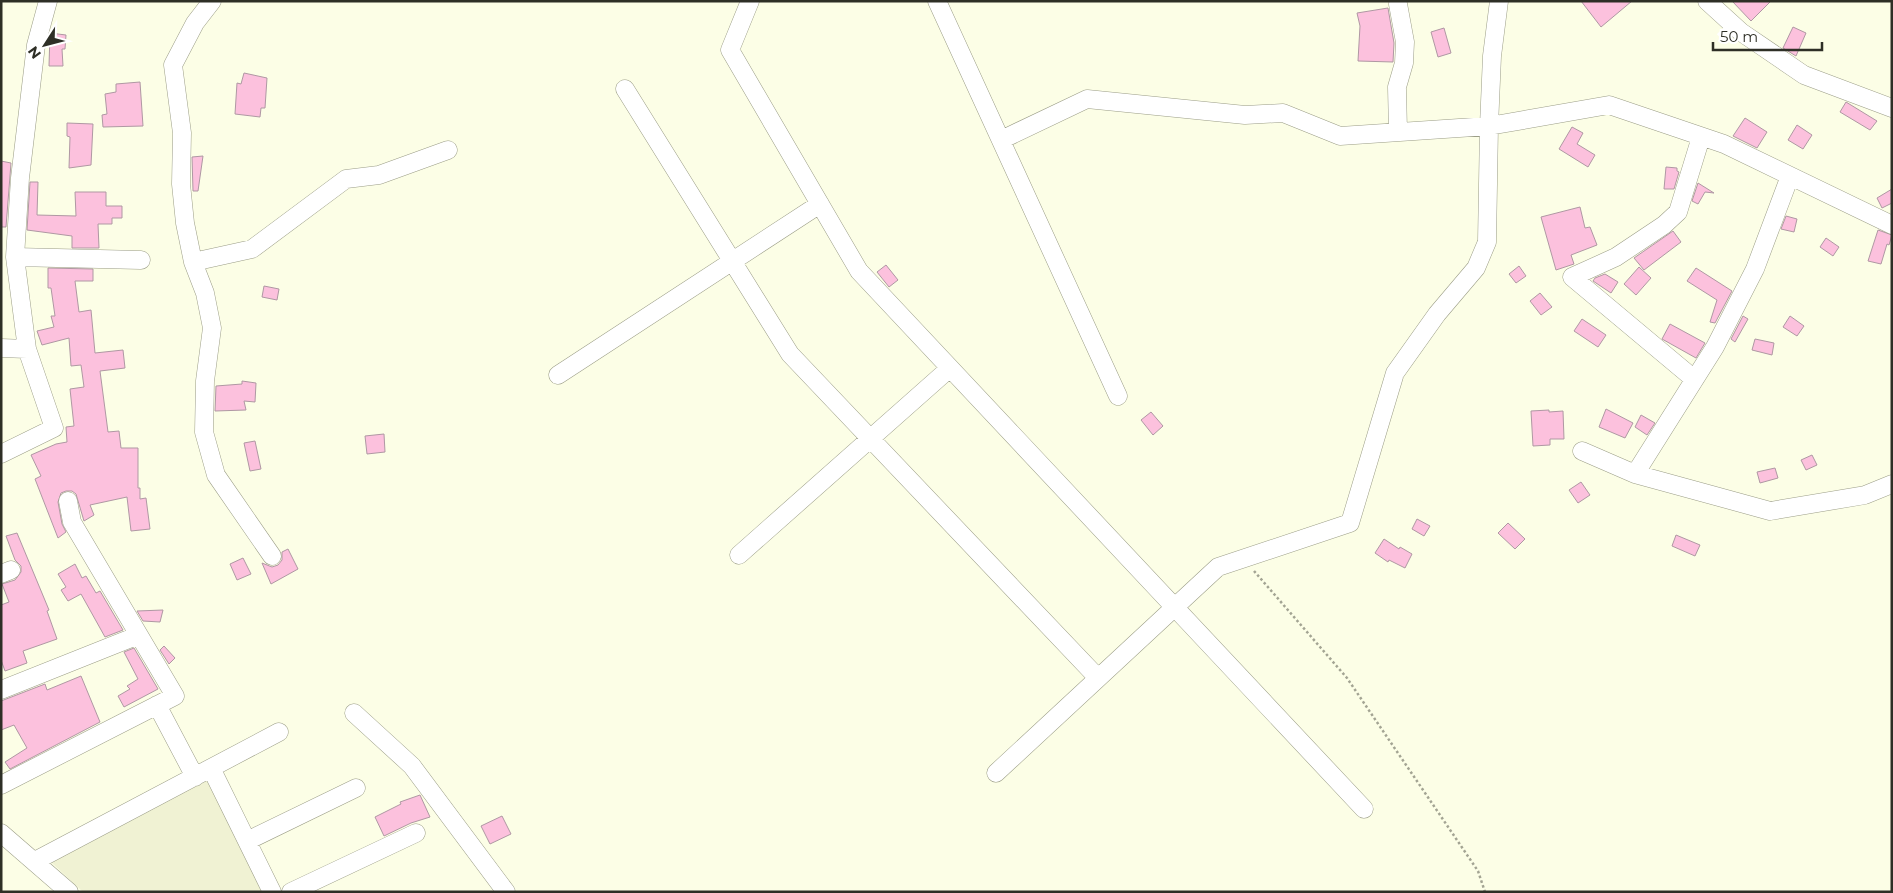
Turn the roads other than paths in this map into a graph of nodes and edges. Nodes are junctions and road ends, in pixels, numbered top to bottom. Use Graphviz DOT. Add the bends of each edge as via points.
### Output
graph roads {
  1 [pos="48,1"];
  2 [pos="212,1"];
  3 [pos="750,1"];
  4 [pos="937,1"];
  5 [pos="1499,1"];
  6 [pos="1707,1"];
  7 [pos="1398,4"];
  8 [pos="625,89"];
  9 [pos="1892,108"];
  10 [pos="1489,126"];
  11 [pos="1398,132"];
  12 [pos="1701,137"];
  13 [pos="1001,140"];
  14 [pos="448,150"];
  15 [pos="1790,176"];
  16 [pos="820,204"];
  17 [pos="1892,225"];
  18 [pos="15,257"];
  19 [pos="141,260"];
  20 [pos="732,261"];
  21 [pos="193,262"];
  22 [pos="1,348"];
  23 [pos="27,349"];
  24 [pos="950,368"];
  25 [pos="558,375"];
  26 [pos="1694,380"];
  27 [pos="1118,396"];
  28 [pos="871,439"];
  29 [pos="1582,451"];
  30 [pos="1,454"];
  31 [pos="1635,474"];
  32 [pos="1892,484"];
  33 [pos="68,501"];
  34 [pos="272,556"];
  35 [pos="739,556"];
  36 [pos="1175,608"];
  37 [pos="139,635"];
  38 [pos="1098,678"];
  39 [pos="1,690"];
  40 [pos="157,705"];
  41 [pos="354,713"];
  42 [pos="279,732"];
  43 [pos="211,768"];
  44 [pos="996,773"];
  45 [pos="194,777"];
  46 [pos="1,785"];
  47 [pos="356,788"];
  48 [pos="1364,809"];
  49 [pos="1,833"];
  50 [pos="416,833"];
  51 [pos="247,841"];
  52 [pos="35,861"];
  53 [pos="69,892"];
  54 [pos="272,892"];
  55 [pos="290,892"];
  56 [pos="506,892"];
  1 -- 18 [label="street" via="36,45 20,178"];
  2 -- 21 [label="street" via="195,23 173,65 182,133 181,184"];
  3 -- 16 [label="street" via="730,50"];
  4 -- 13 [label="street"];
  5 -- 10 [label="street" via="1492,56"];
  6 -- 9 [label="street" via="1742,32 1804,75"];
  7 -- 11 [label="street" via="1405,42 1404,63 1397,87"];
  8 -- 20 [label="street"];
  10 -- 11 [label="street"];
  10 -- 12 [label="street" via="1609,104"];
  10 -- 36 [label="street" via="1486,242 1476,268 1437,314 1395,373 1350,523 1218,567"];
  11 -- 13 [label="street" via="1340,136 1283,112 1245,115 1087,99"];
  12 -- 15 [label="street" via="1724,144"];
  12 -- 26 [label="street" via="1678,212 1616,257 1572,277"];
  13 -- 27 [label="street"];
  14 -- 21 [label="street" via="379,175 346,179 252,249"];
  15 -- 17 [label="street"];
  15 -- 26 [label="street" via="1755,269 1715,347"];
  16 -- 20 [label="street"];
  16 -- 24 [label="street" via="859,271"];
  18 -- 19 [label="street"];
  18 -- 23 [label="street"];
  20 -- 25 [label="street"];
  20 -- 28 [label="street" via="790,354"];
  21 -- 34 [label="street" via="212,328 205,381 204,432 216,475"];
  22 -- 23 [label="street"];
  23 -- 30 [label="street" via="54,428"];
  24 -- 28 [label="street"];
  24 -- 36 [label="street"];
  26 -- 31 [label="street"];
  28 -- 35 [label="street"];
  28 -- 38 [label="street"];
  29 -- 31 [label="street"];
  31 -- 32 [label="street" via="1770,511 1865,495"];
  33 -- 37 [label="street" via="72,522"];
  36 -- 38 [label="street"];
  36 -- 48 [label="street"];
  37 -- 39 [label="street"];
  37 -- 40 [label="street" via="175,696"];
  38 -- 44 [label="street"];
  40 -- 45 [label="street"];
  40 -- 46 [label="street"];
  41 -- 56 [label="street" via="412,766"];
  42 -- 43 [label="street"];
  43 -- 45 [label="street"];
  43 -- 51 [label="street"];
  45 -- 52 [label="street"];
  47 -- 51 [label="street"];
  49 -- 52 [label="street"];
  50 -- 55 [label="street"];
  51 -- 54 [label="street"];
  52 -- 53 [label="street"];
}
